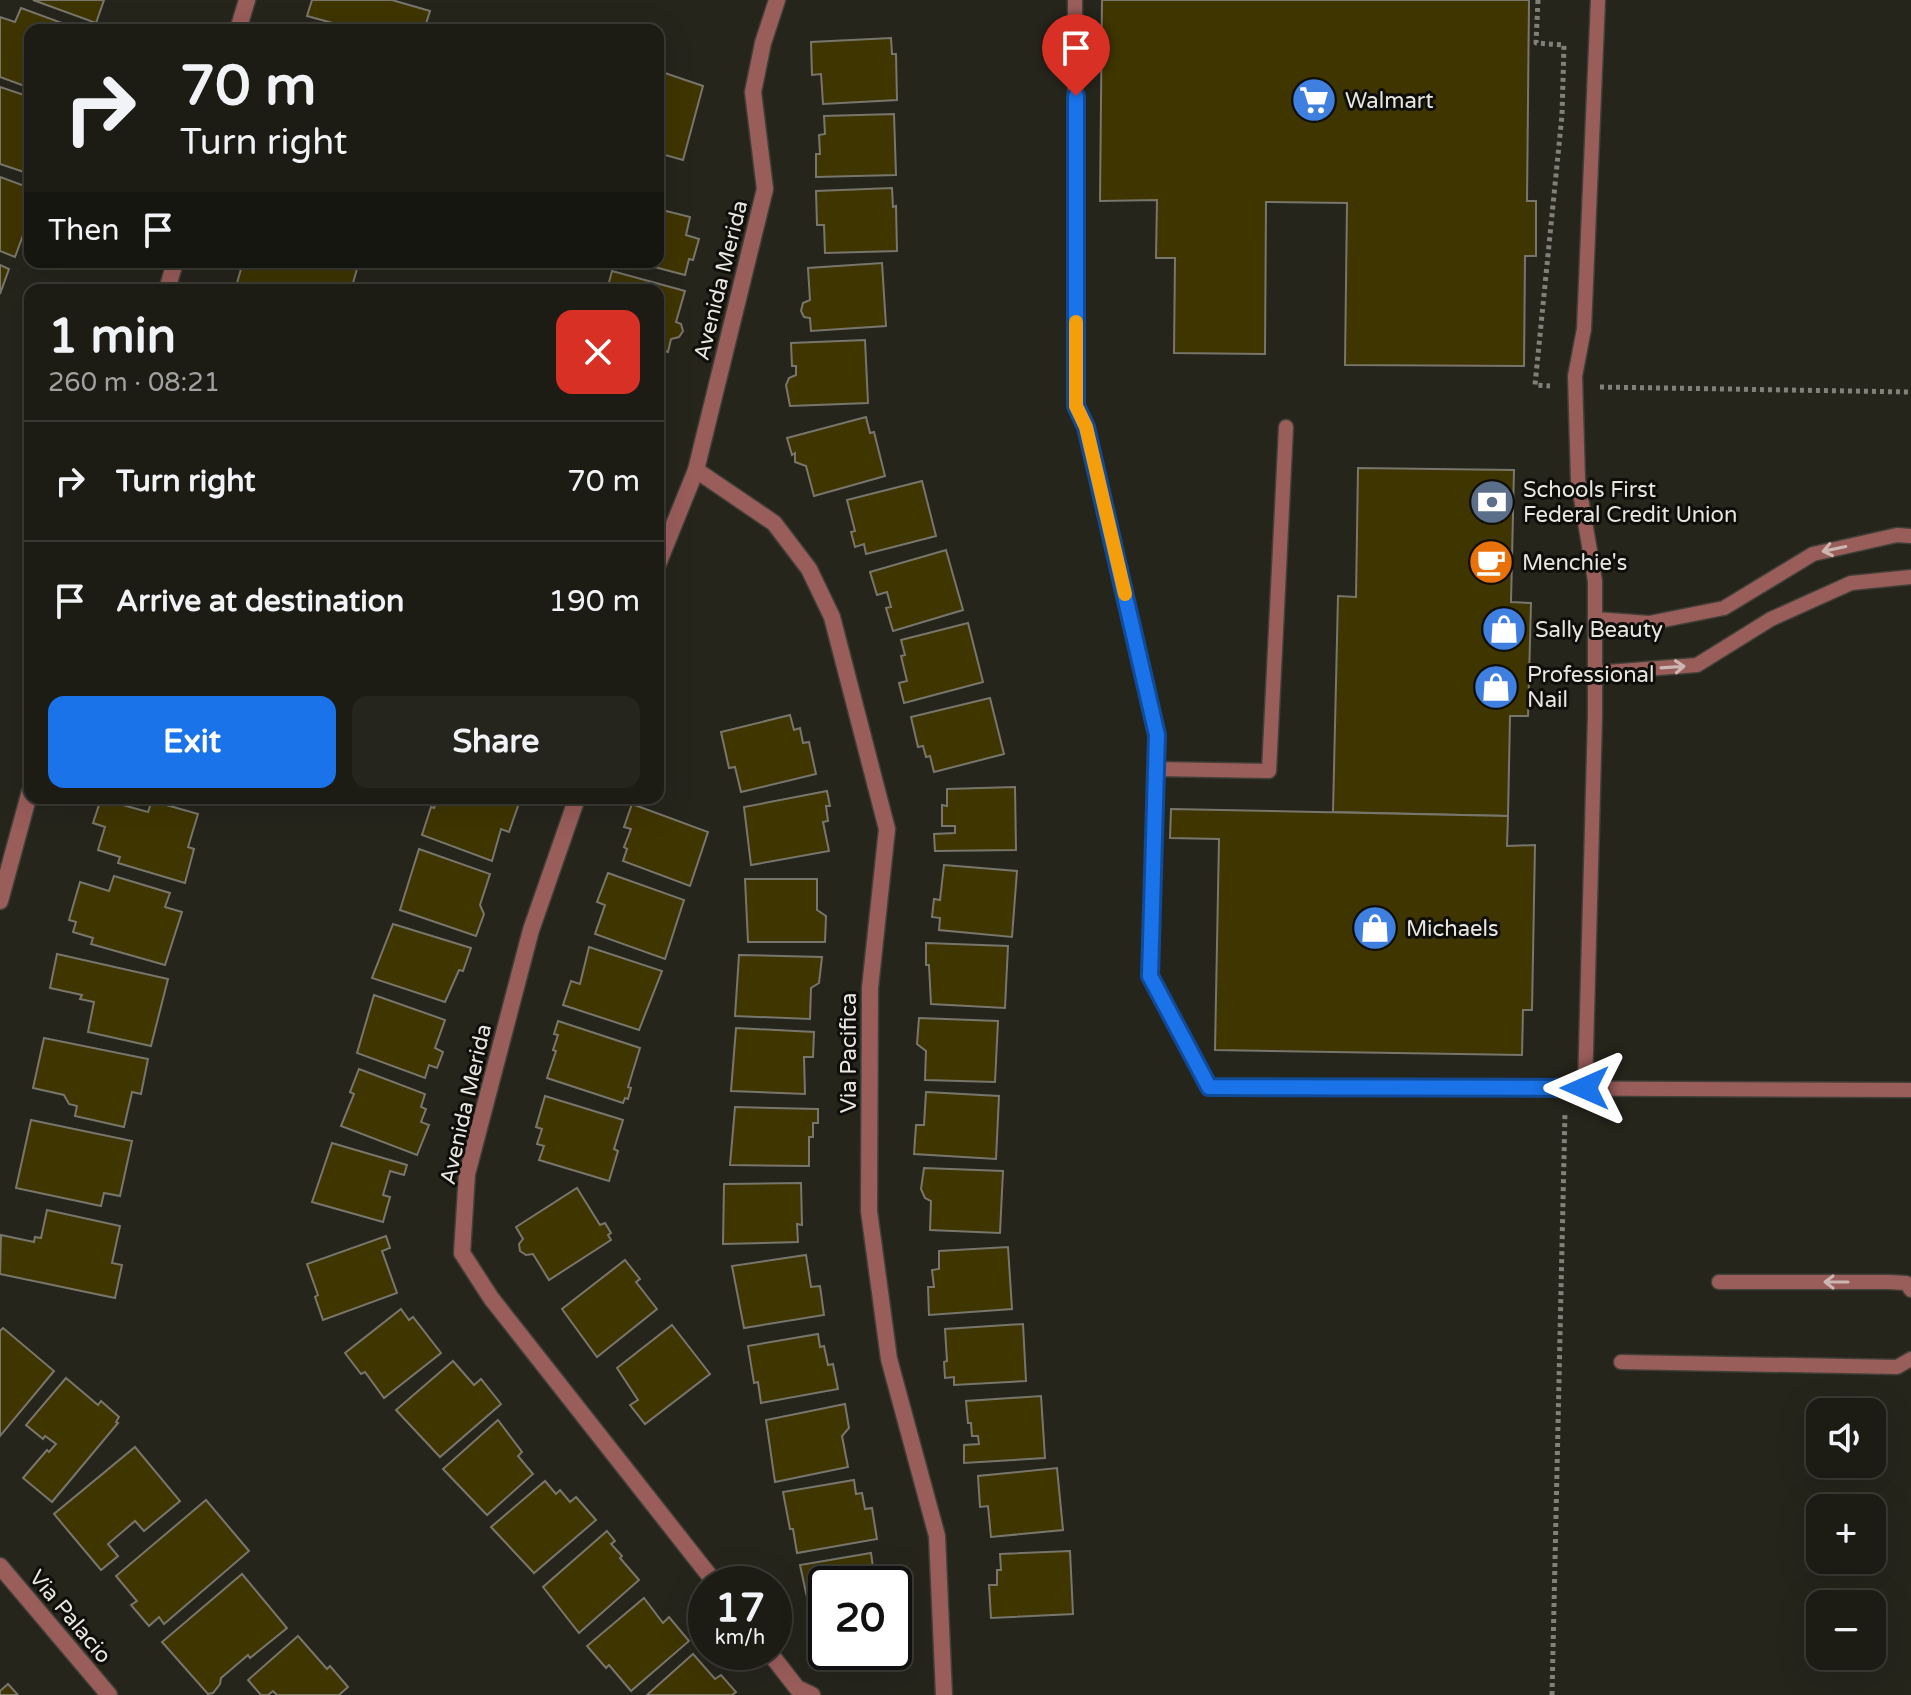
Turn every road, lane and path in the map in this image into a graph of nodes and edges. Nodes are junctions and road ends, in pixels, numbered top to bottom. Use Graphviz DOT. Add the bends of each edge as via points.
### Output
graph roads {
  1 [pos="247,0"];
  2 [pos="777,0"];
  3 [pos="1075,0"];
  4 [pos="1538,0"];
  5 [pos="1598,0"];
  6 [pos="240,24"];
  7 [pos="1575,387"];
  8 [pos="1911,392"];
  9 [pos="1286,427"];
  10 [pos="696,470"];
  11 [pos="1911,536"];
  12 [pos="664,549"];
  13 [pos="1911,577"];
  14 [pos="1595,619"];
  15 [pos="1595,673"];
  16 [pos="1157,769"];
  17 [pos="26,804"];
  18 [pos="575,804"];
  19 [pos="0,901"];
  20 [pos="1566,1088"];
  21 [pos="1585,1088"];
  22 [pos="1911,1090"];
  23 [pos="1719,1282"];
  24 [pos="1911,1290"];
  25 [pos="1911,1359"];
  26 [pos="1621,1362"];
  27 [pos="0,1566"];
  28 [pos="702,1566"];
  29 [pos="783,1670"];
  30 [pos="109,1695"];
  31 [pos="812,1695"];
  32 [pos="944,1695"];
  33 [pos="1552,1695"];
  1 -- 6 [label="street"];
  2 -- 10 [label="street, Avenida Merida" via="753,92 765,189"];
  3 -- 16 [label="lane" via="1076,406 1086,427 1154,720"];
  4 -- 7 [label="path" via="1536,43 1564,45 1535,385"];
  5 -- 7 [label="lane" via="1584,329"];
  7 -- 8 [label="path"];
  7 -- 14 [label="lane" via="1578,480 1595,581"];
  9 -- 16 [label="lane" via="1269,771"];
  10 -- 12 [label="street, Avenida Merida"];
  10 -- 32 [label="street, Via Pacifica" via="774,523 809,569 832,617 887,829 870,988 869,1211 889,1359 937,1536"];
  11 -- 14 [label="lane, one-way" via="1813,554 1724,608 1649,623"];
  15 -- 13 [label="lane, one-way" via="1697,665 1771,619 1851,583"];
  14 -- 15 [label="lane"];
  15 -- 21 [label="lane"];
  16 -- 20 [label="lane" via="1150,976 1209,1087"];
  17 -- 19 [label="street"];
  18 -- 28 [label="street, Avenida Merida" via="531,930 467,1174 462,1253 491,1298"];
  20 -- 21 [label="lane"];
  20 -- 33 [label="path"];
  21 -- 22 [label="lane"];
  24 -- 23 [label="lane, one-way" via="1906,1283 1889,1282"];
  25 -- 26 [label="lane" via="1897,1367"];
  27 -- 30 [label="street, Via Palacio"];
  29 -- 31 [label="street" via="797,1688"];
}
